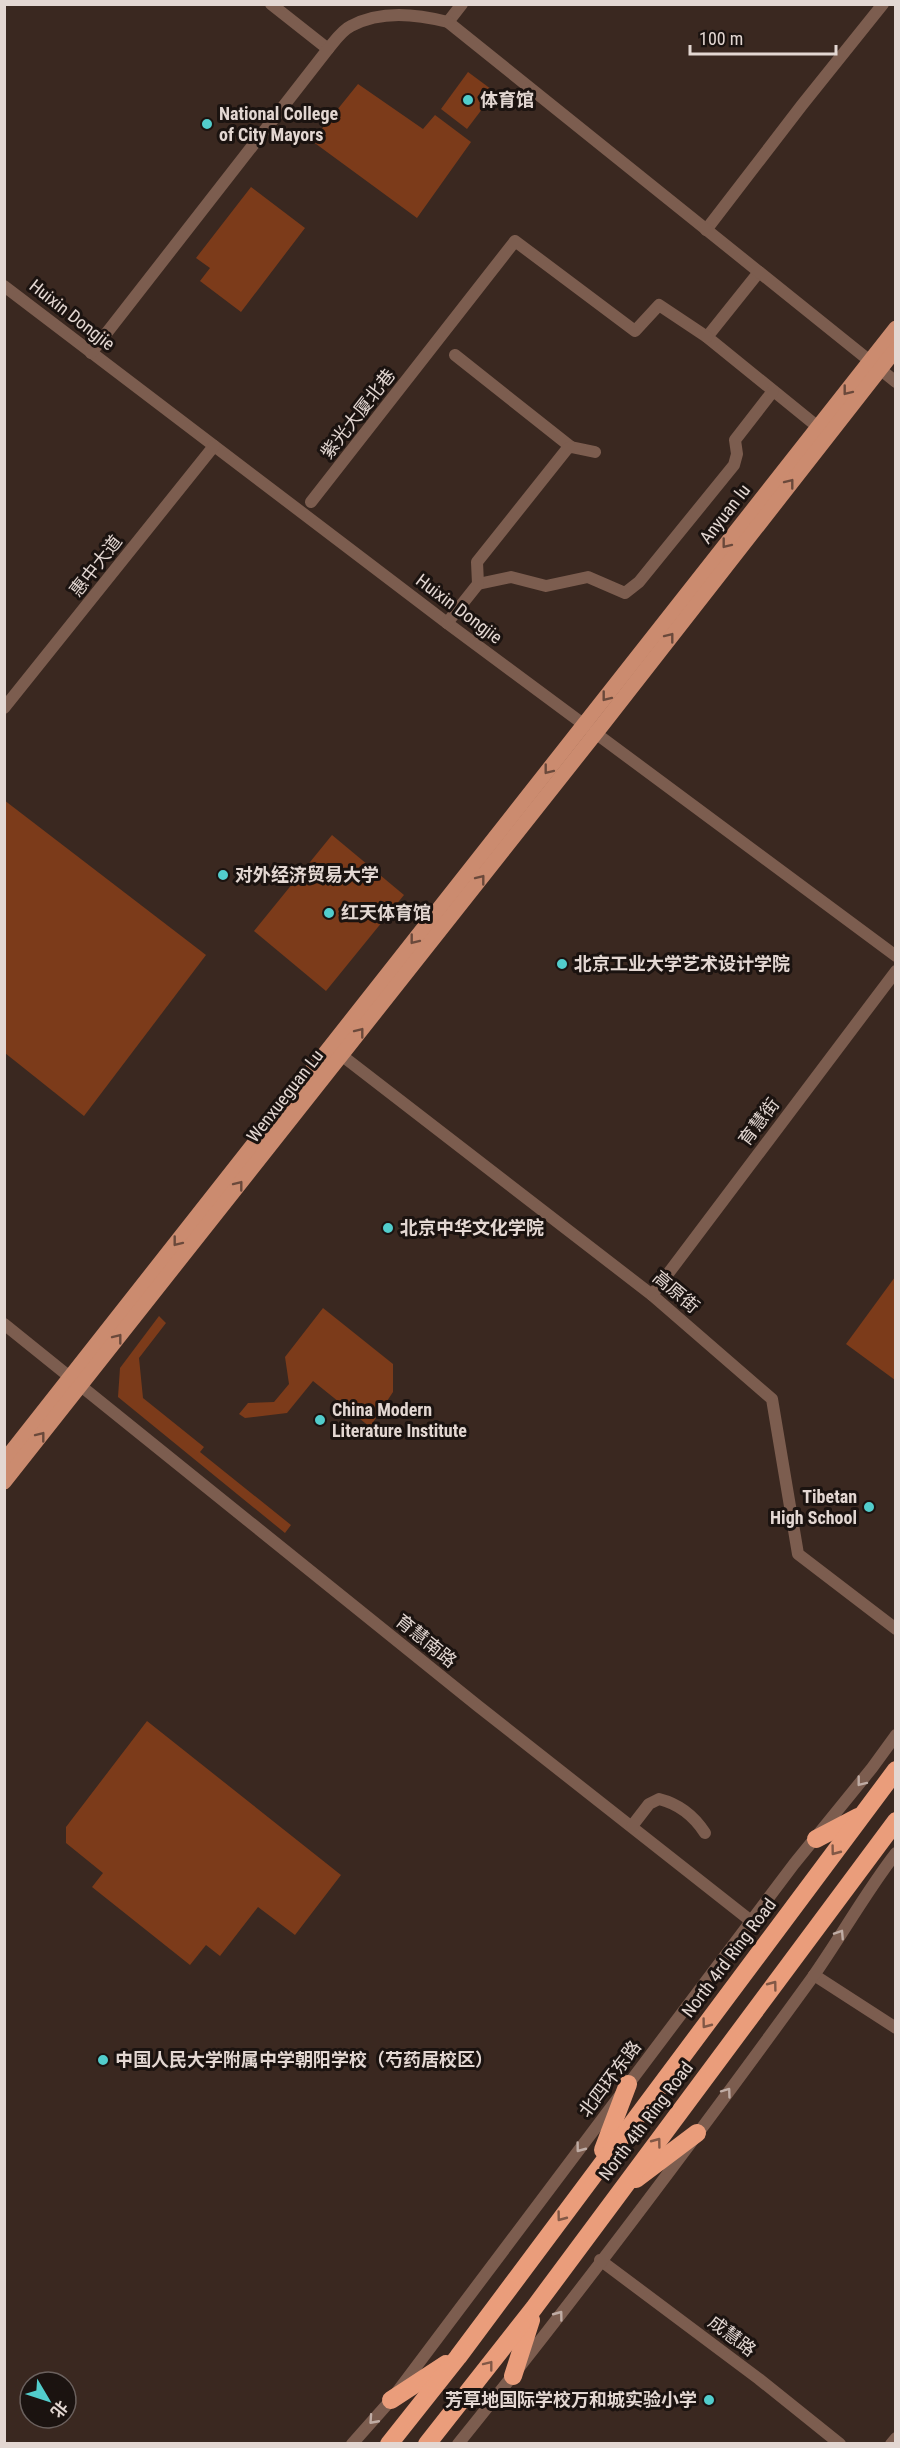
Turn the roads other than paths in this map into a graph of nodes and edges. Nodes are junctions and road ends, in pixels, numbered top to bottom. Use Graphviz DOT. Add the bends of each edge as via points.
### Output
graph roads {
  1 [pos="271,4"];
  2 [pos="462,4"];
  3 [pos="883,4"];
  4 [pos="448,22"];
  5 [pos="328,49"];
  6 [pos="706,230"];
  7 [pos="759,272"];
  8 [pos="4,286"];
  9 [pos="896,328"];
  10 [pos="707,338"];
  11 [pos="896,348"];
  12 [pos="91,353"];
  13 [pos="455,355"];
  14 [pos="874,365"];
  15 [pos="896,382"];
  16 [pos="773,391"];
  17 [pos="818,427"];
  18 [pos="214,446"];
  19 [pos="571,447"];
  20 [pos="595,452"];
  21 [pos="311,502"];
  22 [pos="478,584"];
  23 [pos="447,623"];
  24 [pos="4,708"];
  25 [pos="590,729"];
  26 [pos="896,956"];
  27 [pos="896,971"];
  28 [pos="336,1051"];
  29 [pos="652,1295"];
  30 [pos="4,1324"];
  31 [pos="77,1380"];
  32 [pos="4,1461"];
  33 [pos="4,1482"];
  34 [pos="896,1629"];
  35 [pos="896,1734"];
  36 [pos="896,1770"];
  37 [pos="862,1815"];
  38 [pos="896,1821"];
  39 [pos="632,1826"];
  40 [pos="705,1833"];
  41 [pos="816,1839"];
  42 [pos="896,1853"];
  43 [pos="751,1921"];
  44 [pos="814,1975"];
  45 [pos="896,2028"];
  46 [pos="628,2084"];
  47 [pos="697,2133"];
  48 [pos="596,2170"];
  49 [pos="621,2191"];
  50 [pos="600,2260"];
  51 [pos="534,2308"];
  52 [pos="458,2357"];
  53 [pos="513,2376"];
  54 [pos="391,2400"];
  55 [pos="410,2417"];
  56 [pos="896,2438"];
  57 [pos="352,2444"];
  58 [pos="380,2444"];
  59 [pos="389,2444"];
  60 [pos="427,2444"];
  61 [pos="458,2444"];
  62 [pos="840,2444"];
  63 [pos="891,2444"];
  1 -- 5 [label="street"];
  2 -- 4 [label="street"];
  3 -- 6 [label="street"];
  4 -- 5 [label="street" via="418,15 379,16 349,27"];
  4 -- 6 [label="street"];
  5 -- 12 [label="street"];
  6 -- 7 [label="street"];
  7 -- 10 [label="street"];
  7 -- 14 [label="street"];
  8 -- 12 [label="street, Huixin Dongjie"];
  9 -- 14 [label="main road, Anyuan lu"];
  10 -- 16 [label="street"];
  10 -- 21 [label="street, 紫光大厦北巷" via="659,305 635,331 515,241"];
  11 -- 14 [label="main road, Anyuan lu"];
  12 -- 18 [label="street, Huixin Dongjie"];
  13 -- 19 [label="street"];
  14 -- 15 [label="street"];
  14 -- 17 [label="main road, Anyuan lu, one-way"];
  25 -- 14 [label="main road, Anyuan lu, one-way"];
  16 -- 17 [label="street"];
  16 -- 22 [label="street" via="735,440 734,465 639,582 625,593 588,577 546,586 511,577"];
  17 -- 25 [label="main road, Anyuan lu, one-way"];
  18 -- 23 [label="street, Huixin Dongjie"];
  18 -- 24 [label="street, 惠中大道"];
  19 -- 20 [label="street"];
  19 -- 22 [label="street" via="477,562"];
  22 -- 23 [label="street"];
  23 -- 25 [label="street, Huixin Dongjie"];
  25 -- 26 [label="street, Huixin Dongjie"];
  25 -- 28 [label="main road, Wenxueguan Lu"];
  27 -- 29 [label="street, 育慧街"];
  28 -- 29 [label="street, 高原街"];
  28 -- 31 [label="main road, Wenxueguan Lu"];
  29 -- 34 [label="street, 高原街" via="772,1398 798,1554"];
  30 -- 31 [label="street, 育慧南路"];
  31 -- 32 [label="main road, Wenxueguan Lu"];
  33 -- 31 [label="main road, Wenxueguan Lu, one-way"];
  31 -- 39 [label="street, 育慧南路"];
  35 -- 41 [label="street, 北四环东路, one-way"];
  36 -- 37 [label="highway, North 4rd Ring Road"];
  37 -- 41 [label="highway"];
  37 -- 48 [label="highway, North 4rd Ring Road, one-way"];
  49 -- 38 [label="highway, North 4th Ring Road, one-way"];
  39 -- 40 [label="street" via="649,1804 659,1799 691,1815"];
  39 -- 43 [label="street, 育慧南路"];
  41 -- 43 [label="street, 北四环东路"];
  44 -- 42 [label="street, one-way"];
  43 -- 46 [label="street, 北四环东路"];
  44 -- 45 [label="street"];
  47 -- 44 [label="street, one-way"];
  46 -- 48 [label="highway"];
  46 -- 54 [label="street, 北四环东路, one-way"];
  47 -- 49 [label="highway"];
  47 -- 50 [label="street"];
  48 -- 52 [label="highway, North 4th Ring Road, one-way"];
  49 -- 51 [label="highway, North 4th Ring Road"];
  53 -- 50 [label="street, one-way"];
  50 -- 62 [label="street, 成慧路"];
  51 -- 53 [label="highway"];
  60 -- 51 [label="highway, North 4th Ring Road, one-way"];
  52 -- 54 [label="highway"];
  52 -- 55 [label="highway, North 4th Ring Road"];
  53 -- 61 [label="street"];
  54 -- 57 [label="street, 北四环东路, one-way"];
  55 -- 58 [label="highway"];
  55 -- 59 [label="highway, North 4th Ring Road"];
  56 -- 63 [label="street"];
}
